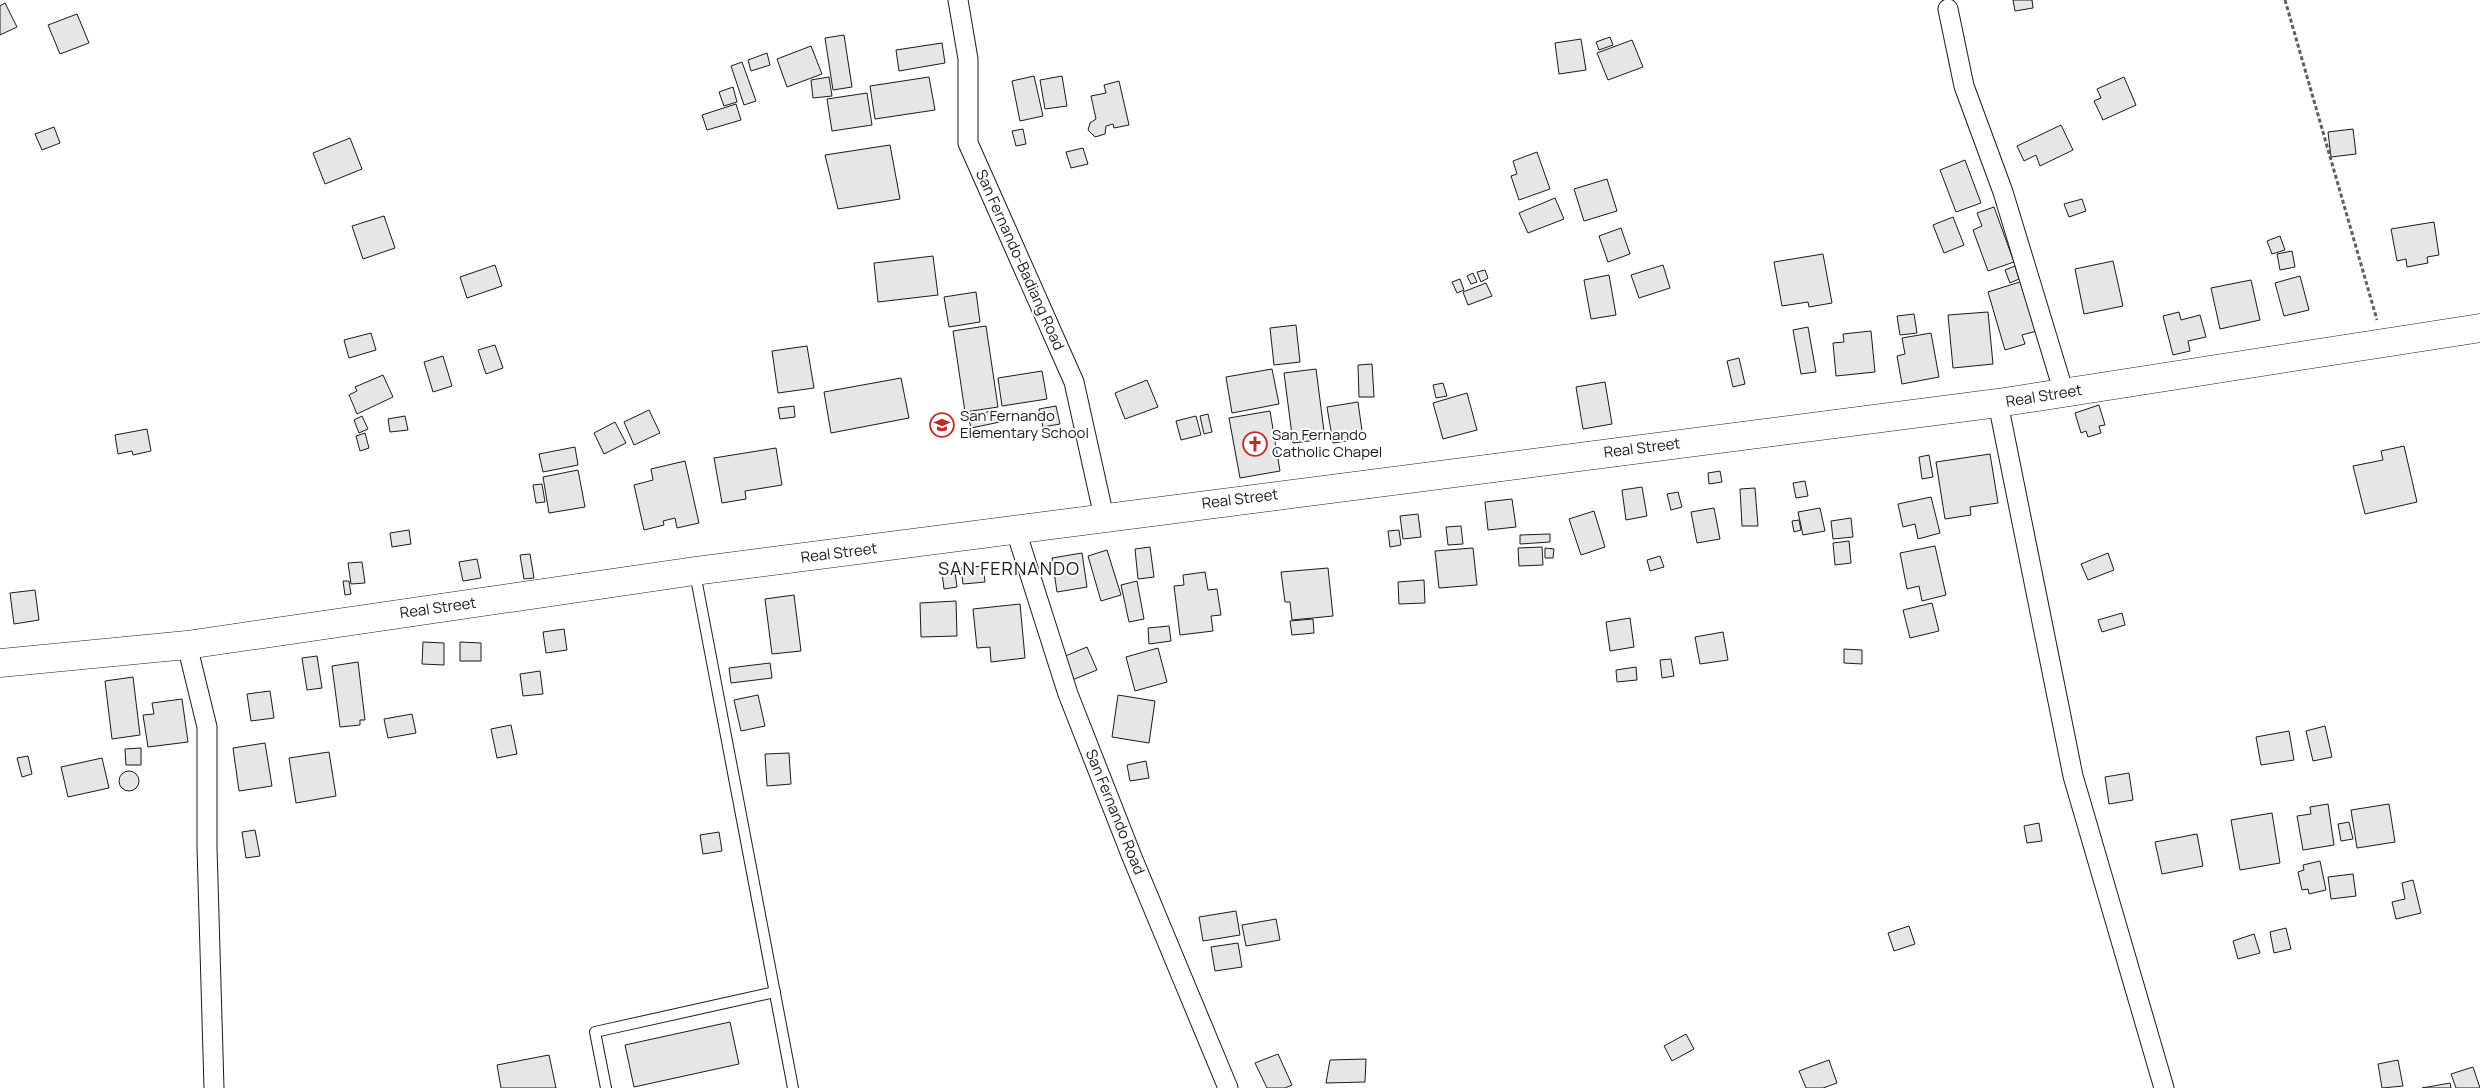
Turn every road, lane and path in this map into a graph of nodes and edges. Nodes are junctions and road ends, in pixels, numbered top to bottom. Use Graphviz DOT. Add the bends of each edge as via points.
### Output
graph roads {
  1 [pos="958,0"];
  2 [pos="2285,0"];
  3 [pos="1948,9"];
  4 [pos="2480,328"];
  5 [pos="2385,344"];
  6 [pos="2064,393"];
  7 [pos="1998,403"];
  8 [pos="1104,517"];
  9 [pos="1016,531"];
  10 [pos="695,571"];
  11 [pos="187,645"];
  12 [pos="0,662"];
  13 [pos="775,992"];
  14 [pos="214,1088"];
  15 [pos="606,1088"];
  16 [pos="793,1088"];
  17 [pos="1228,1088"];
  18 [pos="2164,1088"];
  1 -- 8 [label="street, San Fernando-Badiang Road" via="968,59 968,143 1074,382"];
  2 -- 5 [label="path"];
  3 -- 6 [label="street" via="1964,86 2003,192"];
  4 -- 5 [label="main road, Real Street"];
  5 -- 6 [label="main road, Real Street"];
  6 -- 7 [label="main road, Real Street"];
  7 -- 8 [label="main road, Real Street"];
  7 -- 18 [label="street" via="2073,776"];
  8 -- 9 [label="main road, Real Street"];
  9 -- 10 [label="main road, Real Street"];
  9 -- 17 [label="street, San Fernando Road" via="1068,694"];
  10 -- 11 [label="main road, Real Street"];
  10 -- 13 [label="lane"];
  11 -- 12 [label="main road, Real Street"];
  11 -- 14 [label="street" via="207,727"];
  13 -- 15 [label="lane" via="595,1032"];
  13 -- 16 [label="lane"];
}
